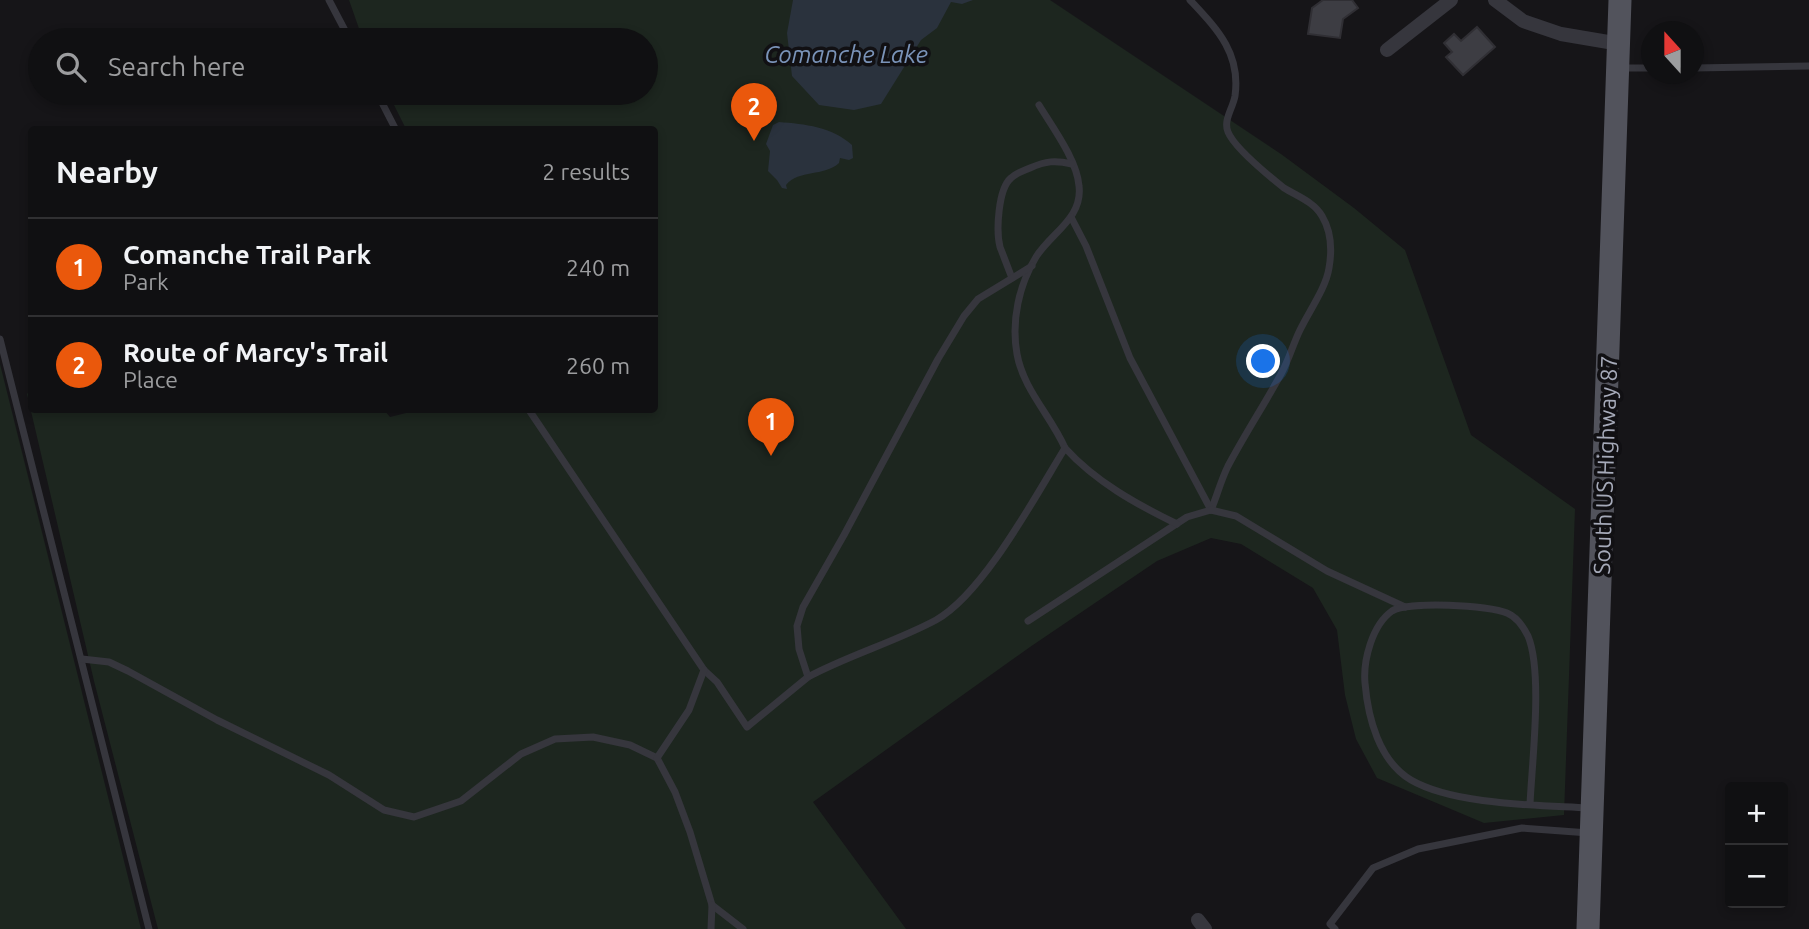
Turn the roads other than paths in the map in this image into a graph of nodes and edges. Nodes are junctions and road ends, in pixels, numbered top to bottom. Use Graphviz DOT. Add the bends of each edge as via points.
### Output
graph roads {
  1 [pos="329,0"];
  2 [pos="1190,0"];
  3 [pos="1451,0"];
  4 [pos="1494,0"];
  5 [pos="1620,0"];
  6 [pos="344,28"];
  7 [pos="1620,44"];
  8 [pos="1387,50"];
  9 [pos="1809,66"];
  10 [pos="1619,68"];
  11 [pos="1641,68"];
  12 [pos="1704,68"];
  13 [pos="383,105"];
  14 [pos="1039,105"];
  15 [pos="394,126"];
  16 [pos="1072,164"];
  17 [pos="1071,217"];
  18 [pos="1032,266"];
  19 [pos="1012,278"];
  20 [pos="0,339"];
  21 [pos="531,413"];
  22 [pos="1065,448"];
  23 [pos="1211,510"];
  24 [pos="1177,524"];
  25 [pos="1406,607"];
  26 [pos="1028,621"];
  27 [pos="82,659"];
  28 [pos="704,670"];
  29 [pos="808,677"];
  30 [pos="657,758"];
  31 [pos="1530,804"];
  32 [pos="1592,808"];
  33 [pos="1591,833"];
  34 [pos="712,905"];
  35 [pos="1332,926"];
  36 [pos="149,929"];
  37 [pos="710,929"];
  38 [pos="743,929"];
  39 [pos="1322,929"];
  40 [pos="1588,929"];
  1 -- 6 [label="lane"];
  2 -- 23 [label="lane" via="1230,49 1235,97 1226,122 1228,133 1284,188 1322,214 1330,250 1329,270 1321,288 1283,370 1227,468"];
  3 -- 8 [label="street"];
  4 -- 7 [label="street" via="1523,21 1548,30"];
  5 -- 7 [label="main road, South US Highway 87"];
  7 -- 10 [label="main road, South US Highway 87"];
  9 -- 12 [label="lane"];
  10 -- 11 [label="lane"];
  10 -- 32 [label="main road, South US Highway 87"];
  13 -- 15 [label="lane"];
  14 -- 16 [label="lane"];
  16 -- 17 [label="lane" via="1080,187"];
  16 -- 19 [label="lane" via="1047,161 1020,172 1003,189 1000,244"];
  17 -- 18 [label="lane"];
  17 -- 23 [label="lane" via="1130,358"];
  18 -- 19 [label="lane"];
  18 -- 22 [label="lane" via="1015,316 1016,353 1023,377"];
  19 -- 29 [label="lane" via="978,299 964,316 803,607 797,626"];
  20 -- 27 [label="lane"];
  21 -- 28 [label="lane"];
  22 -- 24 [label="lane" via="1082,467 1114,489"];
  22 -- 29 [label="lane" via="1007,541 957,604 937,619"];
  23 -- 24 [label="lane"];
  23 -- 25 [label="lane" via="1236,516 1328,571"];
  24 -- 26 [label="lane"];
  25 -- 31 [label="lane" via="1481,608 1506,612 1520,622 1534,654"];
  25 -- 31 [label="lane" via="1381,621 1364,675 1373,726 1390,760 1409,779 1433,789"];
  27 -- 30 [label="lane" via="109,662 128,671 329,775 384,810 414,817 461,801 521,754 555,739 593,737 630,745"];
  27 -- 36 [label="lane"];
  28 -- 29 [label="lane" via="718,682 747,727"];
  28 -- 30 [label="lane" via="689,710"];
  30 -- 34 [label="lane" via="675,792"];
  31 -- 32 [label="lane"];
  32 -- 33 [label="main road, South US Highway 87"];
  33 -- 35 [label="lane" via="1522,828 1418,849 1373,868"];
  33 -- 40 [label="main road, South US Highway 87"];
  34 -- 37 [label="lane"];
  34 -- 38 [label="lane"];
  35 -- 39 [label="lane"];
}
